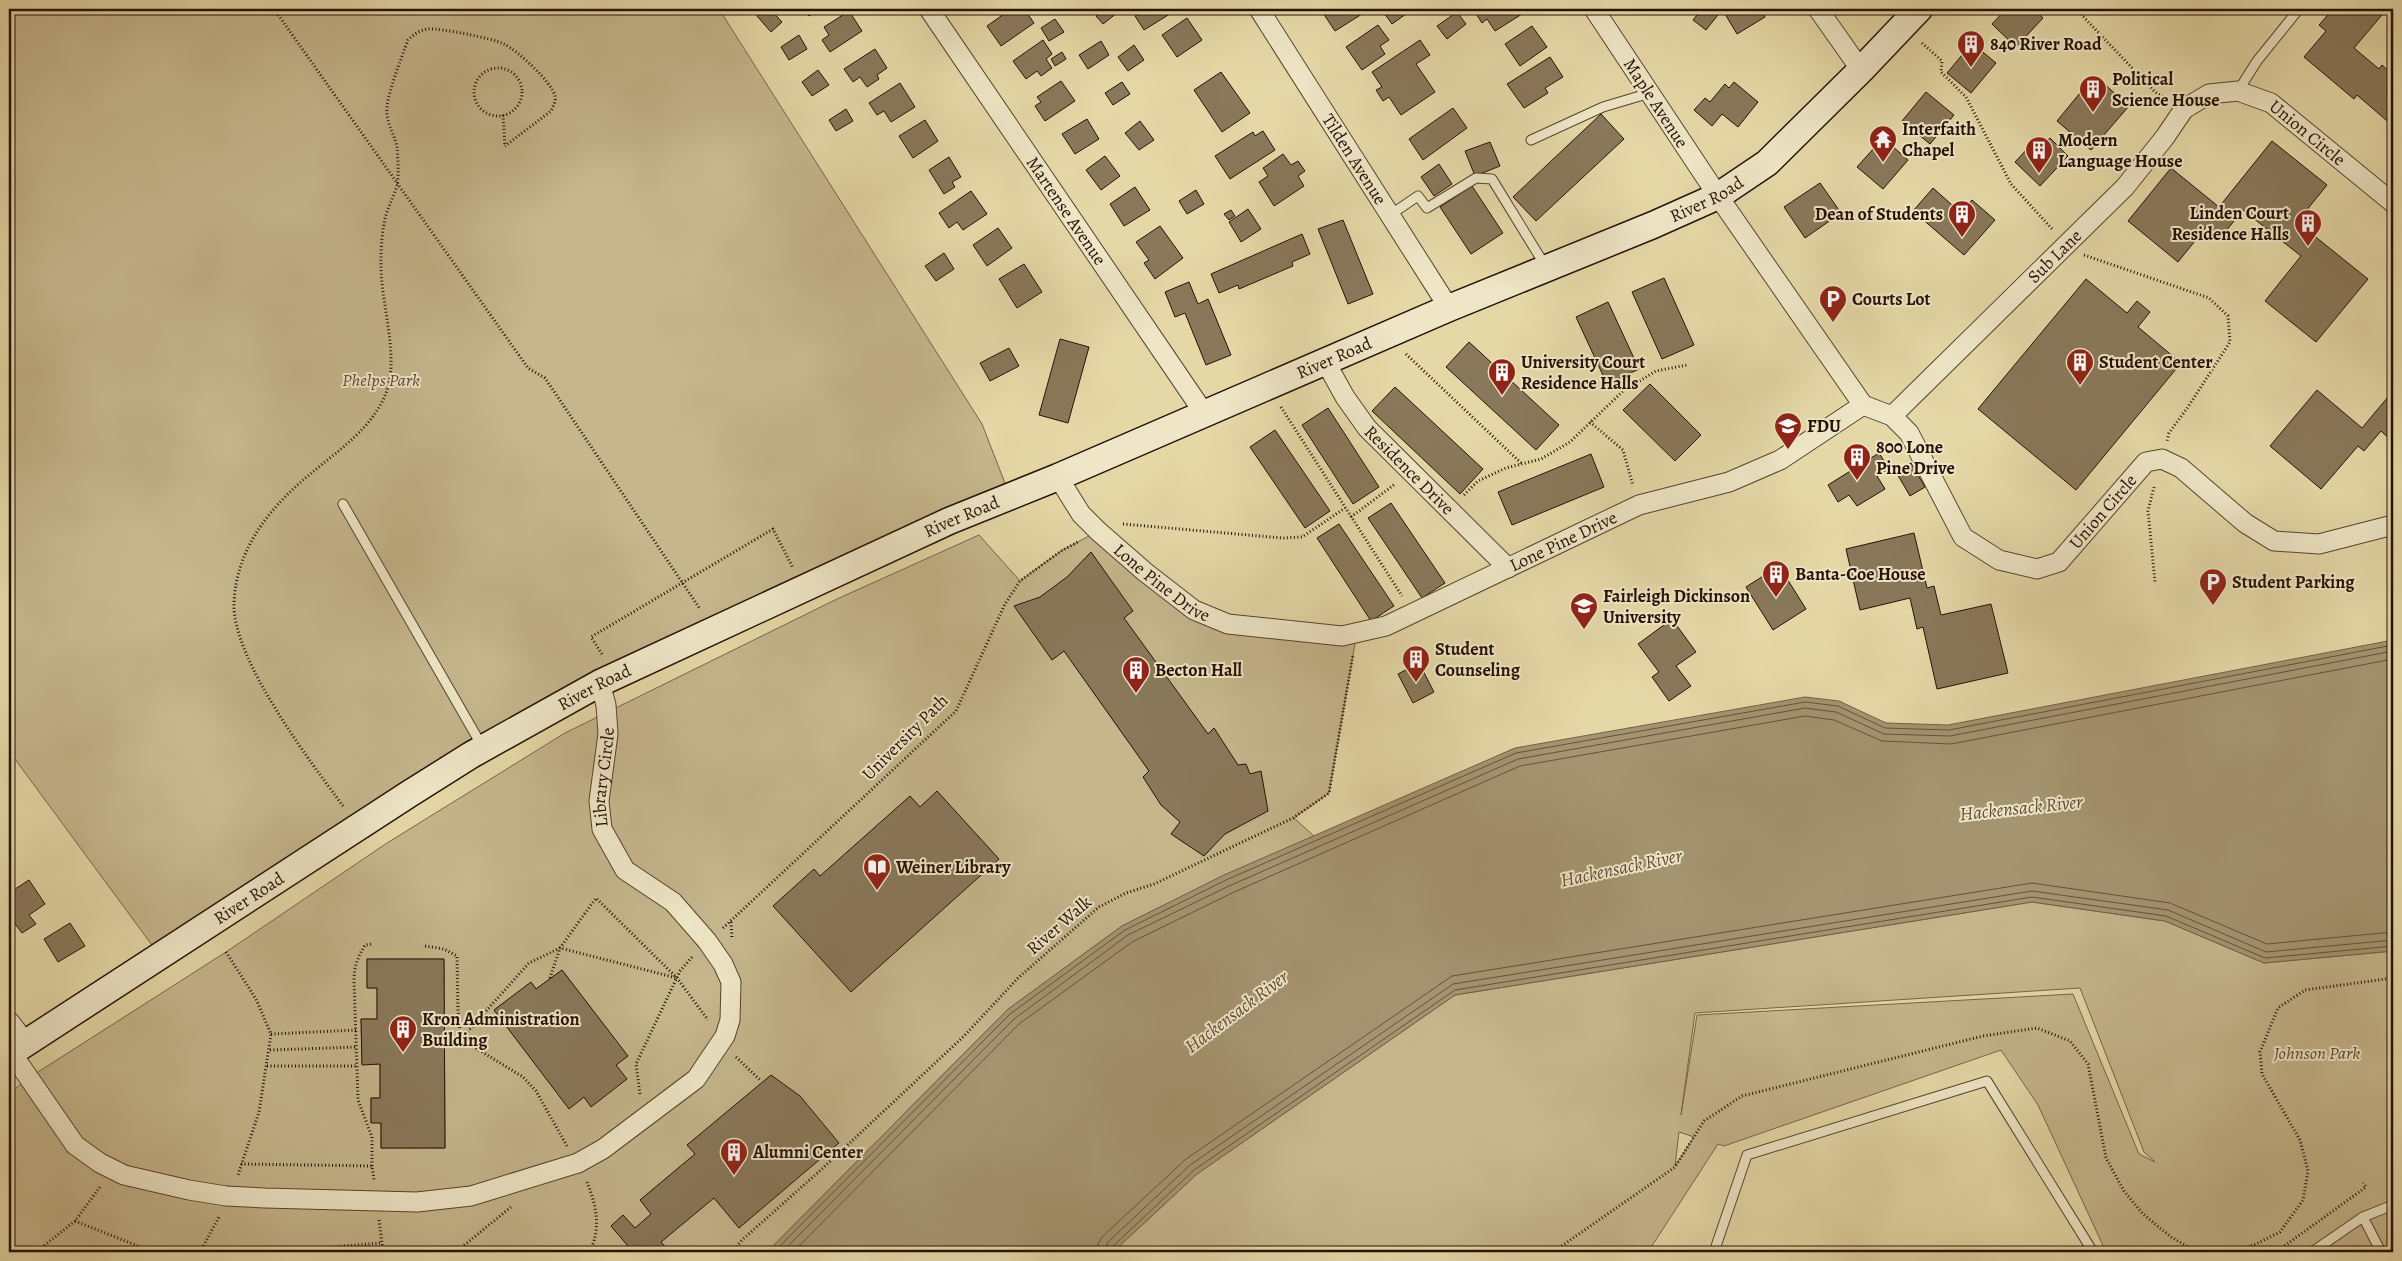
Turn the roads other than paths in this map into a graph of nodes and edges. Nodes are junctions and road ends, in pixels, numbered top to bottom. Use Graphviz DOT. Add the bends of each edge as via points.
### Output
graph roads {
  1 [pos="929,9"];
  2 [pos="1259,9"];
  3 [pos="1594,9"];
  4 [pos="1818,9"];
  5 [pos="2299,9"];
  6 [pos="1910,17"];
  7 [pos="1862,70"];
  8 [pos="2238,91"];
  9 [pos="1650,93"];
  10 [pos="2210,94"];
  11 [pos="1530,140"];
  12 [pos="1718,196"];
  13 [pos="2393,203"];
  14 [pos="1390,214"];
  15 [pos="1546,267"];
  16 [pos="1449,308"];
  17 [pos="1325,361"];
  18 [pos="1863,404"];
  19 [pos="1204,413"];
  20 [pos="1892,416"];
  21 [pos="1058,477"];
  22 [pos="343,504"];
  23 [pos="2393,525"];
  24 [pos="1508,568"];
  25 [pos="608,679"];
  26 [pos="484,748"];
  27 [pos="9,1021"];
  28 [pos="15,1050"];
  29 [pos="2393,1206"];
  30 [pos="2362,1216"];
  31 [pos="1714,1252"];
  32 [pos="2093,1252"];
  33 [pos="2312,1252"];
  34 [pos="2381,1252"];
  1 -- 19 [label="street, Martense Avenue"];
  2 -- 14 [label="street, Tilden Avenue"];
  3 -- 9 [label="street, Maple Avenue"];
  4 -- 7 [label="street"];
  5 -- 8 [label="lane" via="2257,61"];
  6 -- 7 [label="main road, River Road"];
  7 -- 12 [label="main road, River Road" via="1767,163"];
  8 -- 10 [label="street, Union Circle"];
  8 -- 13 [label="street, Union Circle" via="2271,103"];
  9 -- 11 [label="lane" via="1603,107"];
  9 -- 12 [label="street, Maple Avenue"];
  10 -- 20 [label="street, Sub Lane" via="2184,109 2166,137 2125,187"];
  12 -- 15 [label="main road, River Road"];
  12 -- 18 [label="street"];
  14 -- 15 [label="lane" via="1418,196 1426,208 1476,178 1492,179"];
  14 -- 16 [label="street, Tilden Avenue"];
  15 -- 16 [label="main road, River Road"];
  16 -- 17 [label="main road, River Road"];
  17 -- 19 [label="main road, River Road"];
  17 -- 24 [label="street, Residence Drive" via="1367,428"];
  18 -- 20 [label="street, Union Circle"];
  18 -- 24 [label="street, Lone Pine Drive" via="1780,460 1729,482 1639,506"];
  19 -- 21 [label="main road, River Road"];
  20 -- 23 [label="street, Union Circle" via="1909,433 1963,537 1999,560 2037,569 2059,562 2146,462 2162,459 2180,468 2245,523 2274,540 2319,544"];
  21 -- 24 [label="street, Lone Pine Drive" via="1081,514 1145,572 1194,610 1228,624 1342,636 1386,626"];
  21 -- 25 [label="main road, River Road" via="949,520"];
  22 -- 26 [label="lane"];
  25 -- 26 [label="main road, River Road"];
  25 -- 28 [label="street, Library Circle" via="608,734 599,801 602,829 625,870 673,902 707,941 731,982 730,1020 723,1040 696,1079 603,1149 578,1163 471,1196 378,1203 226,1196 144,1180 99,1163 75,1145"];
  26 -- 28 [label="main road, River Road"];
  27 -- 28 [label="street, Library Circle"];
  29 -- 30 [label="lane"];
  30 -- 33 [label="lane"];
  30 -- 34 [label="lane"];
  31 -- 32 [label="lane" via="1747,1155 1988,1081"];
}
